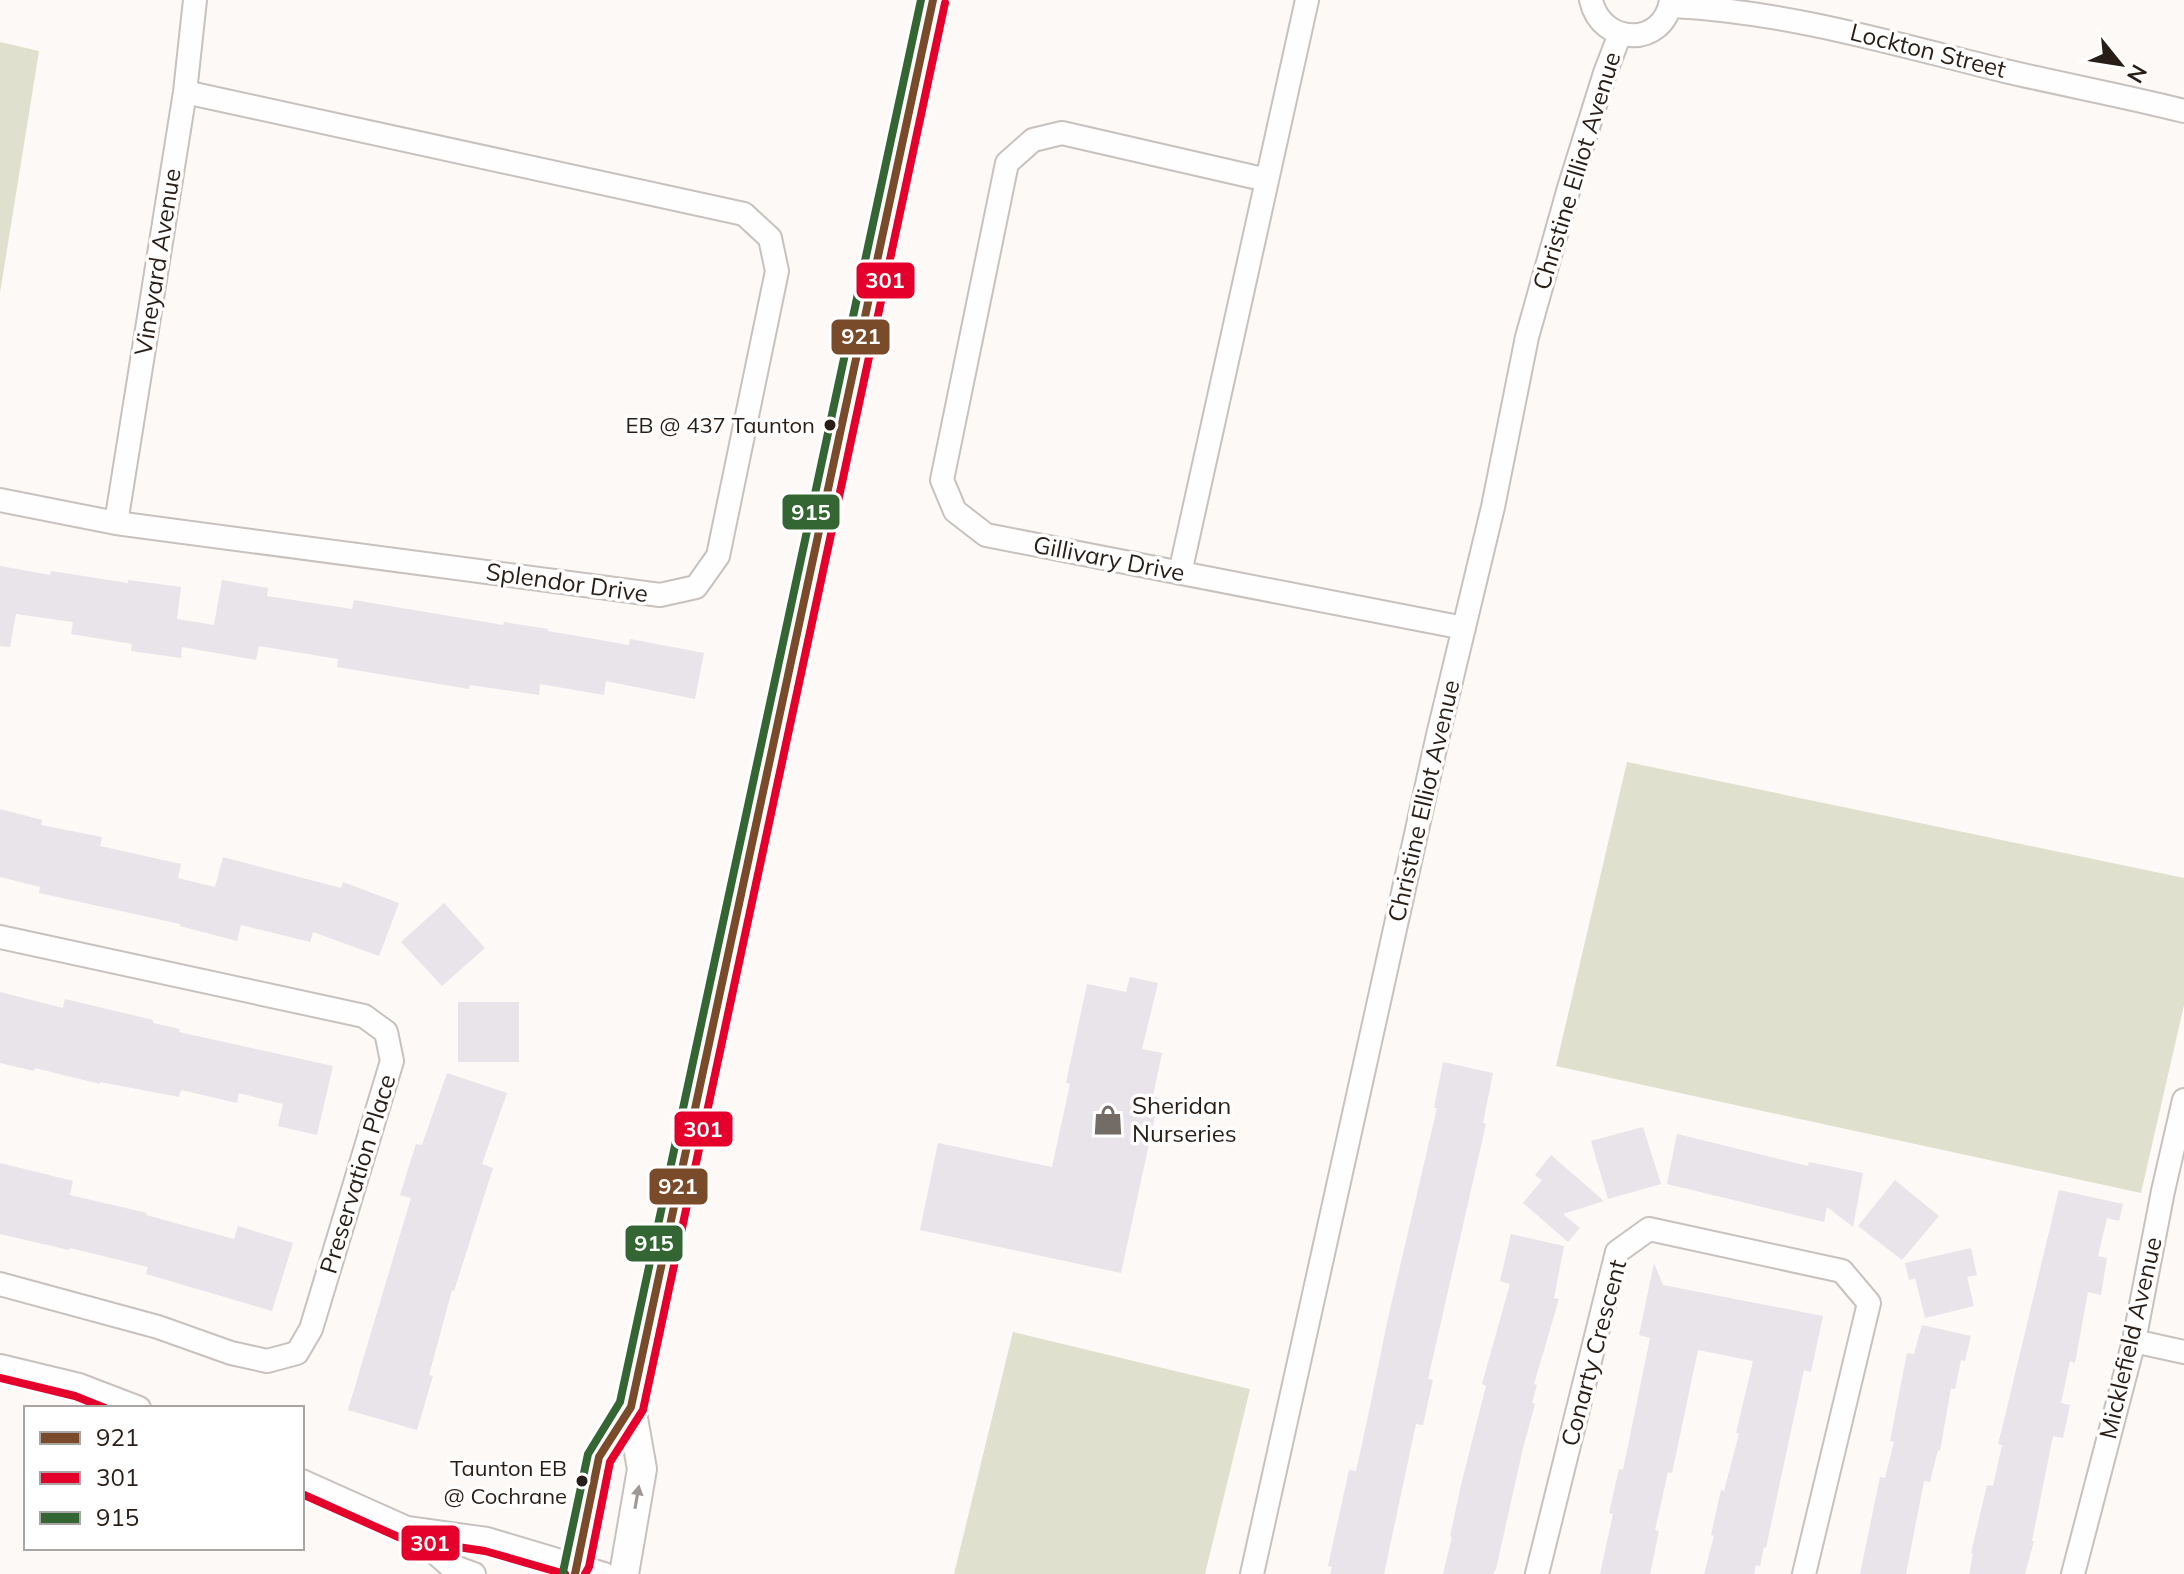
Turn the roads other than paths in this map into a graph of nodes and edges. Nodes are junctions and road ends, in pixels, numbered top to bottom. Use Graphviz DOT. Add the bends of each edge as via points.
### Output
graph roads {
  1 [pos="195,0"];
  2 [pos="933,0"];
  3 [pos="1307,0"];
  4 [pos="1591,0"];
  5 [pos="1671,3"];
  6 [pos="1620,34"];
  7 [pos="185,92"];
  8 [pos="2184,111"];
  9 [pos="1267,180"];
  10 [pos="0,500"];
  11 [pos="116,523"];
  12 [pos="1180,573"];
  13 [pos="1464,628"];
  14 [pos="0,937"];
  15 [pos="2184,1100"];
  16 [pos="0,1284"];
  17 [pos="2134,1341"];
  18 [pos="2184,1352"];
  19 [pos="1,1371"];
  20 [pos="134,1406"];
  21 [pos="631,1407"];
  22 [pos="304,1482"];
  23 [pos="407,1528"];
  24 [pos="576,1569"];
  25 [pos="474,1574"];
  26 [pos="604,1574"];
  27 [pos="624,1574"];
  28 [pos="1252,1574"];
  29 [pos="1537,1574"];
  30 [pos="1804,1574"];
  31 [pos="2073,1574"];
  1 -- 7 [label="street, Vineyard Avenue"];
  2 -- 21 [label="main road"];
  3 -- 9 [label="street"];
  4 -- 6 [label="street" via="1598,19"];
  5 -- 6 [label="street" via="1657,27 1637,36"];
  5 -- 8 [label="street, Lockton Street" via="1858,33"];
  6 -- 13 [label="street, Christine Elliot Avenue" via="1527,337"];
  7 -- 11 [label="street, Vineyard Avenue"];
  7 -- 11 [label="street, Splendor Drive" via="744,214 770,238 777,271 718,556 696,587 660,595"];
  9 -- 12 [label="street"];
  9 -- 12 [label="street, Gillivary Drive" via="1062,133 1033,140 1007,163 942,480 955,511 986,535"];
  10 -- 11 [label="street, Splendor Drive"];
  12 -- 13 [label="street, Gillivary Drive"];
  13 -- 28 [label="street, Christine Elliot Avenue"];
  14 -- 16 [label="street, Preservation Place" via="364,1016 386,1032 392,1061 311,1329 297,1353 267,1361 231,1353 158,1327"];
  15 -- 17 [label="street, Micklefield Avenue"];
  17 -- 18 [label="street"];
  17 -- 31 [label="street, Micklefield Avenue"];
  19 -- 20 [label="street" via="79,1385"];
  21 -- 24 [label="main road" via="599,1457"];
  27 -- 21 [label="main road, one-way" via="642,1469"];
  22 -- 23 [label="street"];
  23 -- 24 [label="street" via="487,1539"];
  23 -- 25 [label="street" via="449,1565"];
  24 -- 26 [label="street"];
  29 -- 30 [label="street, Conarty Crescent" via="1617,1252 1649,1229 1842,1271 1869,1303"];
}
